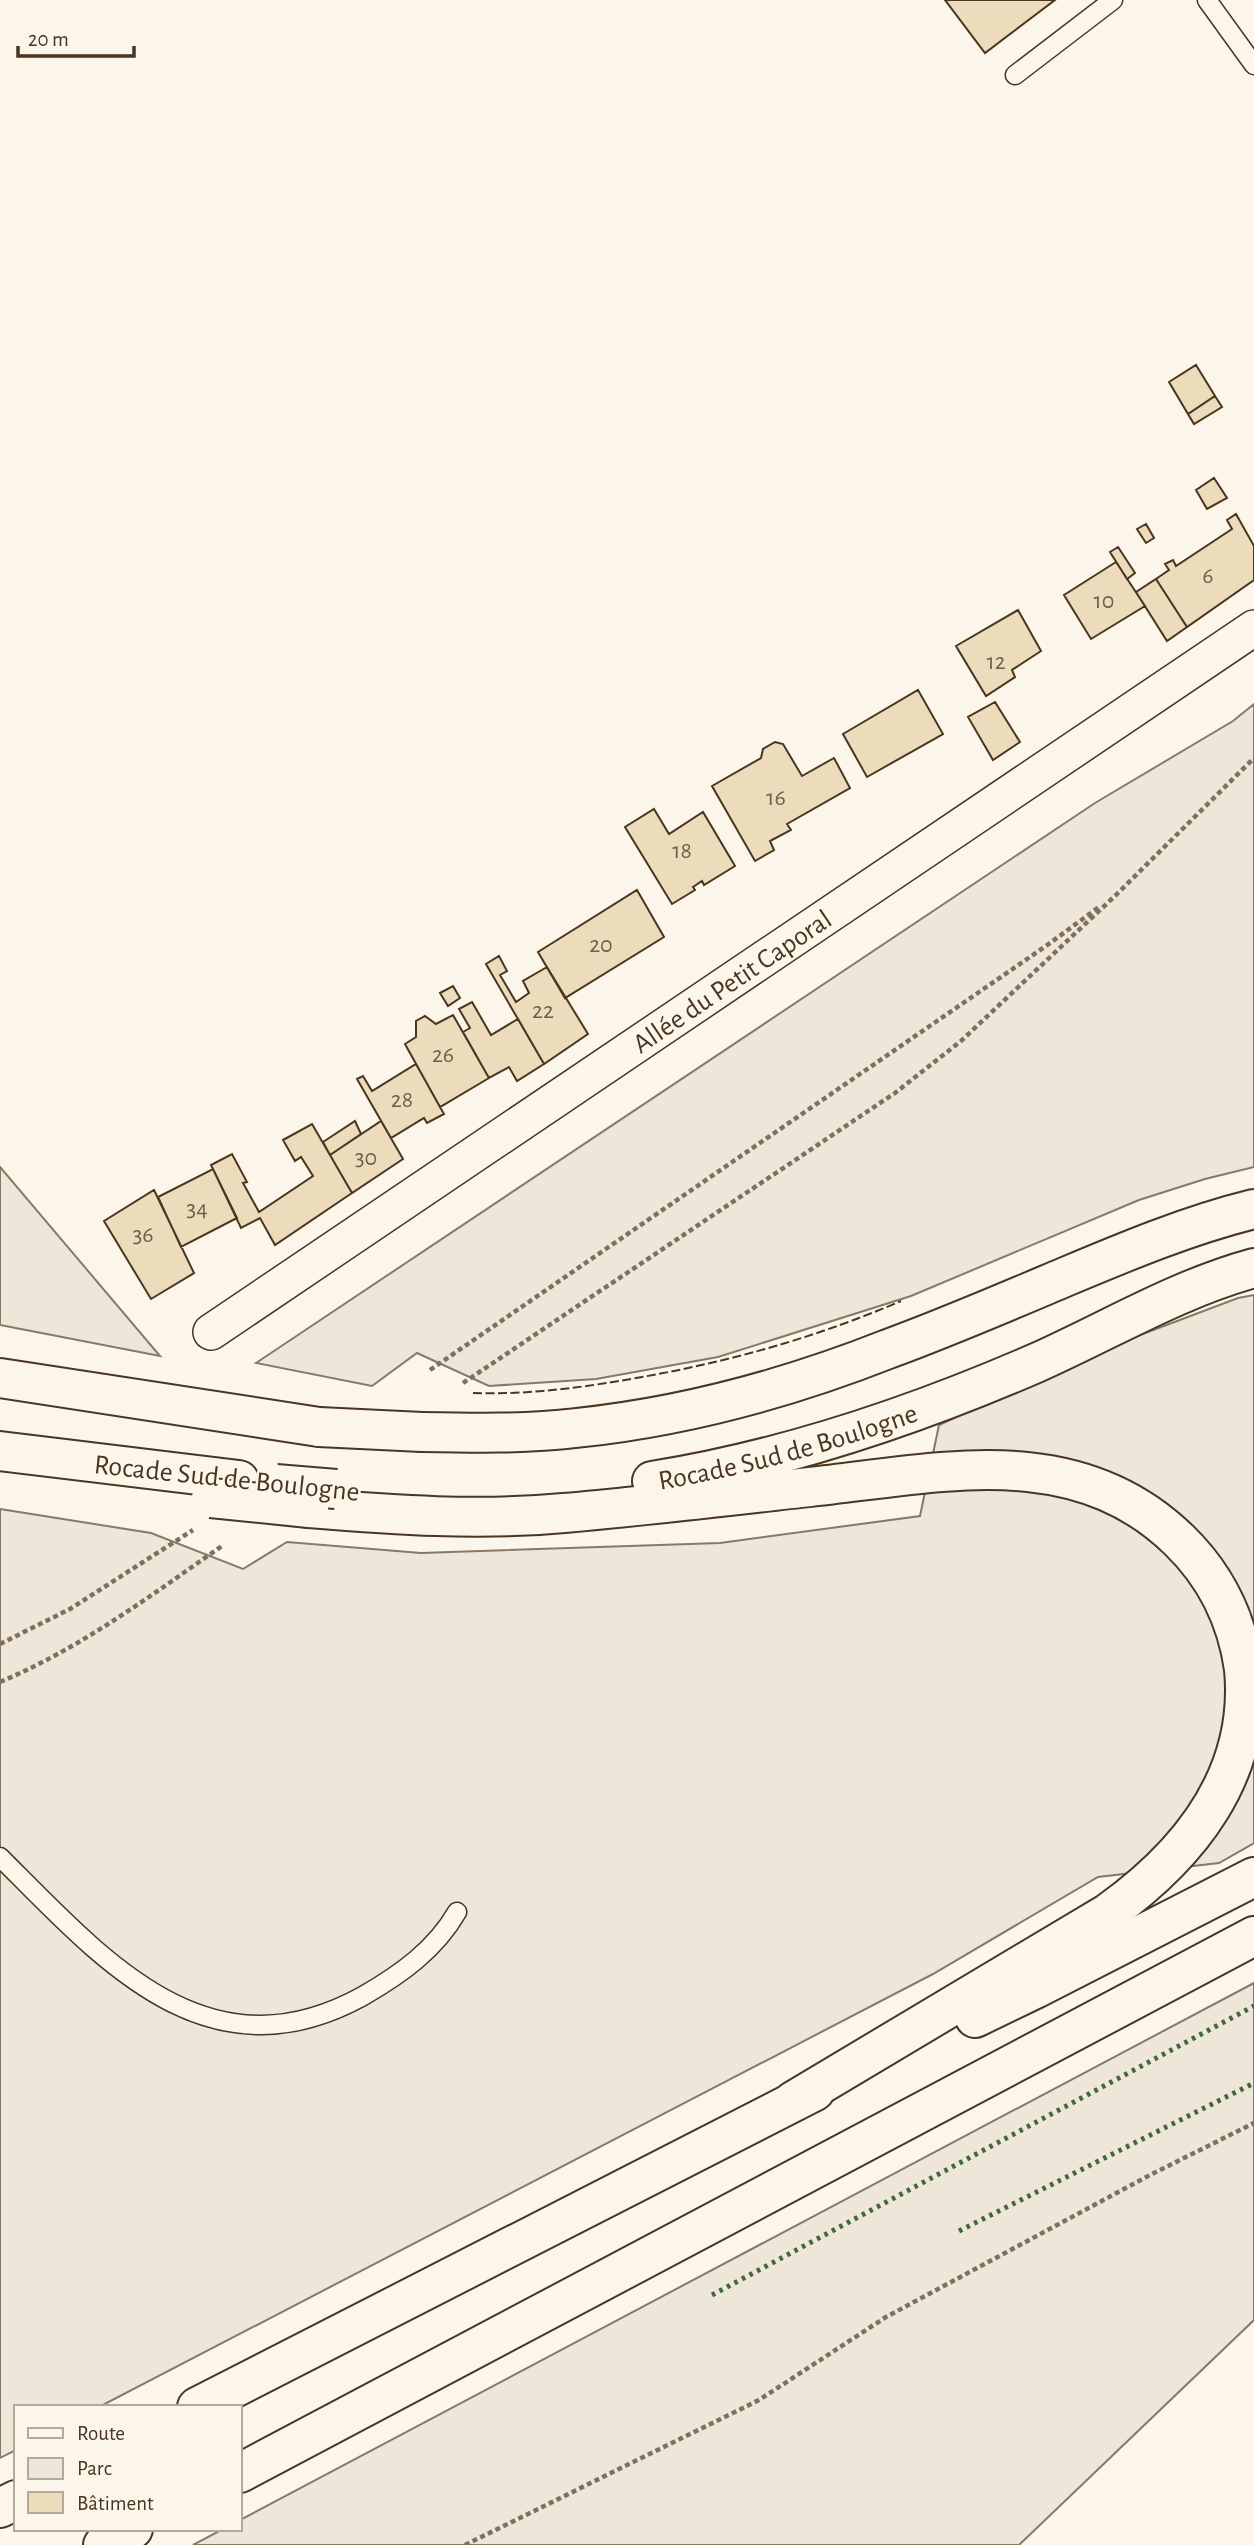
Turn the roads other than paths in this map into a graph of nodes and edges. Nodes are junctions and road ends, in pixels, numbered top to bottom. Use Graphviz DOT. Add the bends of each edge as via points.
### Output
graph roads {
  1 [pos="1113,0"];
  2 [pos="1207,0"];
  3 [pos="1254,65"];
  4 [pos="1015,75"];
  5 [pos="1254,628"];
  6 [pos="1254,1209"];
  7 [pos="1254,1268"];
  8 [pos="211,1332"];
  9 [pos="0,1378"];
  10 [pos="0,1451"];
  11 [pos="0,1473"];
  12 [pos="323,1499"];
  13 [pos="216,1501"];
  14 [pos="0,1857"];
  15 [pos="1254,1877"];
  16 [pos="457,1912"];
  17 [pos="1254,1936"];
  18 [pos="793,2101"];
  19 [pos="201,2405"];
  20 [pos="242,2472"];
  21 [pos="129,2531"];
  22 [pos="103,2545"];
  1 -- 4 [label="lane"];
  2 -- 3 [label="lane"];
  5 -- 8 [label="street, Allée du Petit Caporal"];
  6 -- 9 [label="highway, Rocade Sud de Boulogne, bridge" via="1168,1236 818,1374 744,1396 578,1428 504,1433 319,1427"];
  7 -- 12 [label="highway, Rocade Sud de Boulogne" via="1175,1296 956,1396 739,1464 645,1482 522,1495"];
  10 -- 13 [label="highway, Rocade Sud de Boulogne"];
  11 -- 13 [label="highway"];
  12 -- 13 [label="highway, bridge"];
  12 -- 18 [label="highway" via="439,1517 537,1516 891,1478 1013,1470 1060,1476 1123,1497 1168,1529 1200,1562 1234,1626 1247,1705 1244,1731 1228,1777 1184,1846 1149,1882 1108,1913"];
  14 -- 16 [label="lane" via="85,1941 141,1986 198,2014 245,2025 292,2023 359,1998 416,1961"];
  15 -- 18 [label="highway" via="1035,1989"];
  17 -- 20 [label="highway"];
  18 -- 19 [label="highway"];
  21 -- 22 [label="highway"];
}
